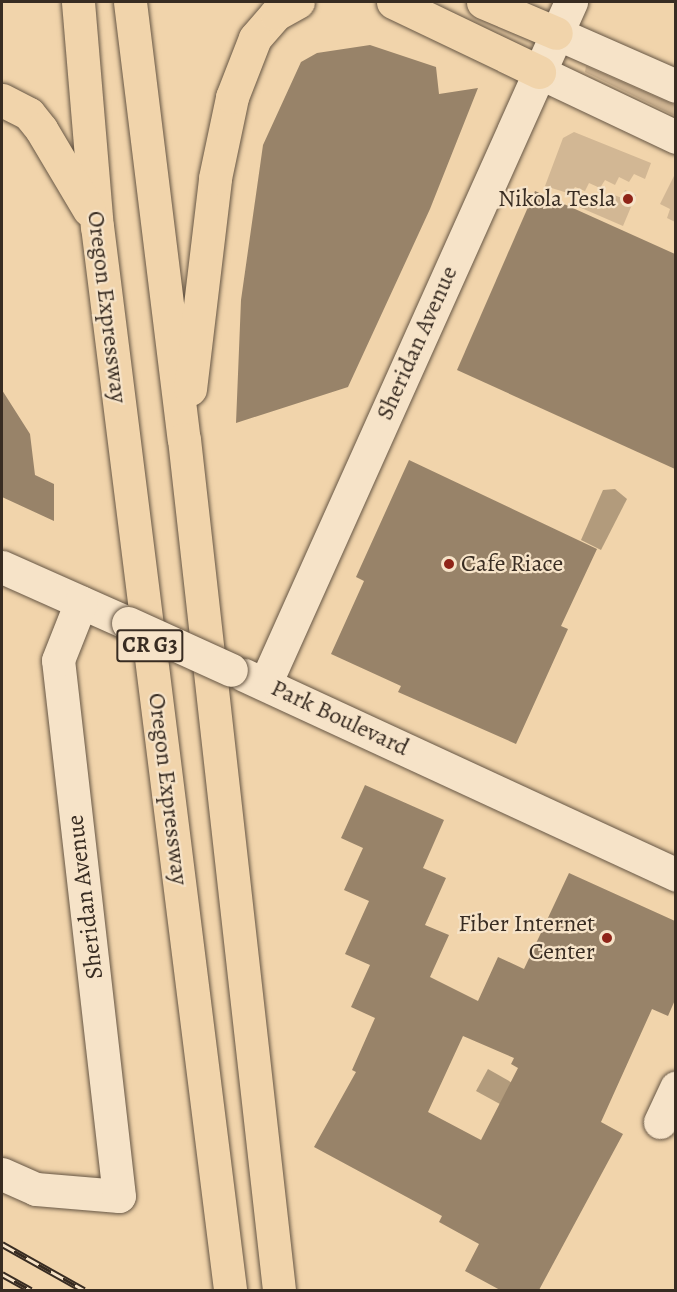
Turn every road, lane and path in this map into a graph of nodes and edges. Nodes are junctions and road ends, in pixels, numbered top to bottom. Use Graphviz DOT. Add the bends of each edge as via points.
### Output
graph roads {
  1 [pos="78,2"];
  2 [pos="130,2"];
  3 [pos="298,2"];
  4 [pos="393,2"];
  5 [pos="483,2"];
  6 [pos="571,2"];
  7 [pos="556,33"];
  8 [pos="539,72"];
  9 [pos="675,86"];
  10 [pos="2,100"];
  11 [pos="675,137"];
  12 [pos="97,226"];
  13 [pos="184,439"];
  14 [pos="2,567"];
  15 [pos="81,602"];
  16 [pos="265,684"];
  17 [pos="675,875"];
  18 [pos="675,1088"];
  19 [pos="660,1122"];
  20 [pos="2,1174"];
  21 [pos="230,1290"];
  22 [pos="279,1290"];
  1 -- 12 [label="main road, Oregon Expressway / CR G3"];
  2 -- 13 [label="main road, CR G3"];
  3 -- 13 [label="main road" via="276,14 255,38 232,97 215,178"];
  4 -- 8 [label="main road"];
  5 -- 7 [label="main road"];
  6 -- 7 [label="street, Sheridan Avenue"];
  7 -- 8 [label="street, Sheridan Avenue"];
  7 -- 9 [label="street"];
  8 -- 11 [label="street"];
  8 -- 16 [label="street, Sheridan Avenue"];
  10 -- 12 [label="main road" via="29,114 41,129"];
  12 -- 21 [label="main road, Oregon Expressway / CR G3"];
  13 -- 22 [label="main road, CR G3"];
  14 -- 15 [label="street, Park Boulevard"];
  15 -- 16 [label="street, Park Boulevard, bridge"];
  15 -- 20 [label="street, Sheridan Avenue" via="58,660 119,1196 36,1189"];
  16 -- 17 [label="street, Park Boulevard"];
  18 -- 19 [label="street"];
}
